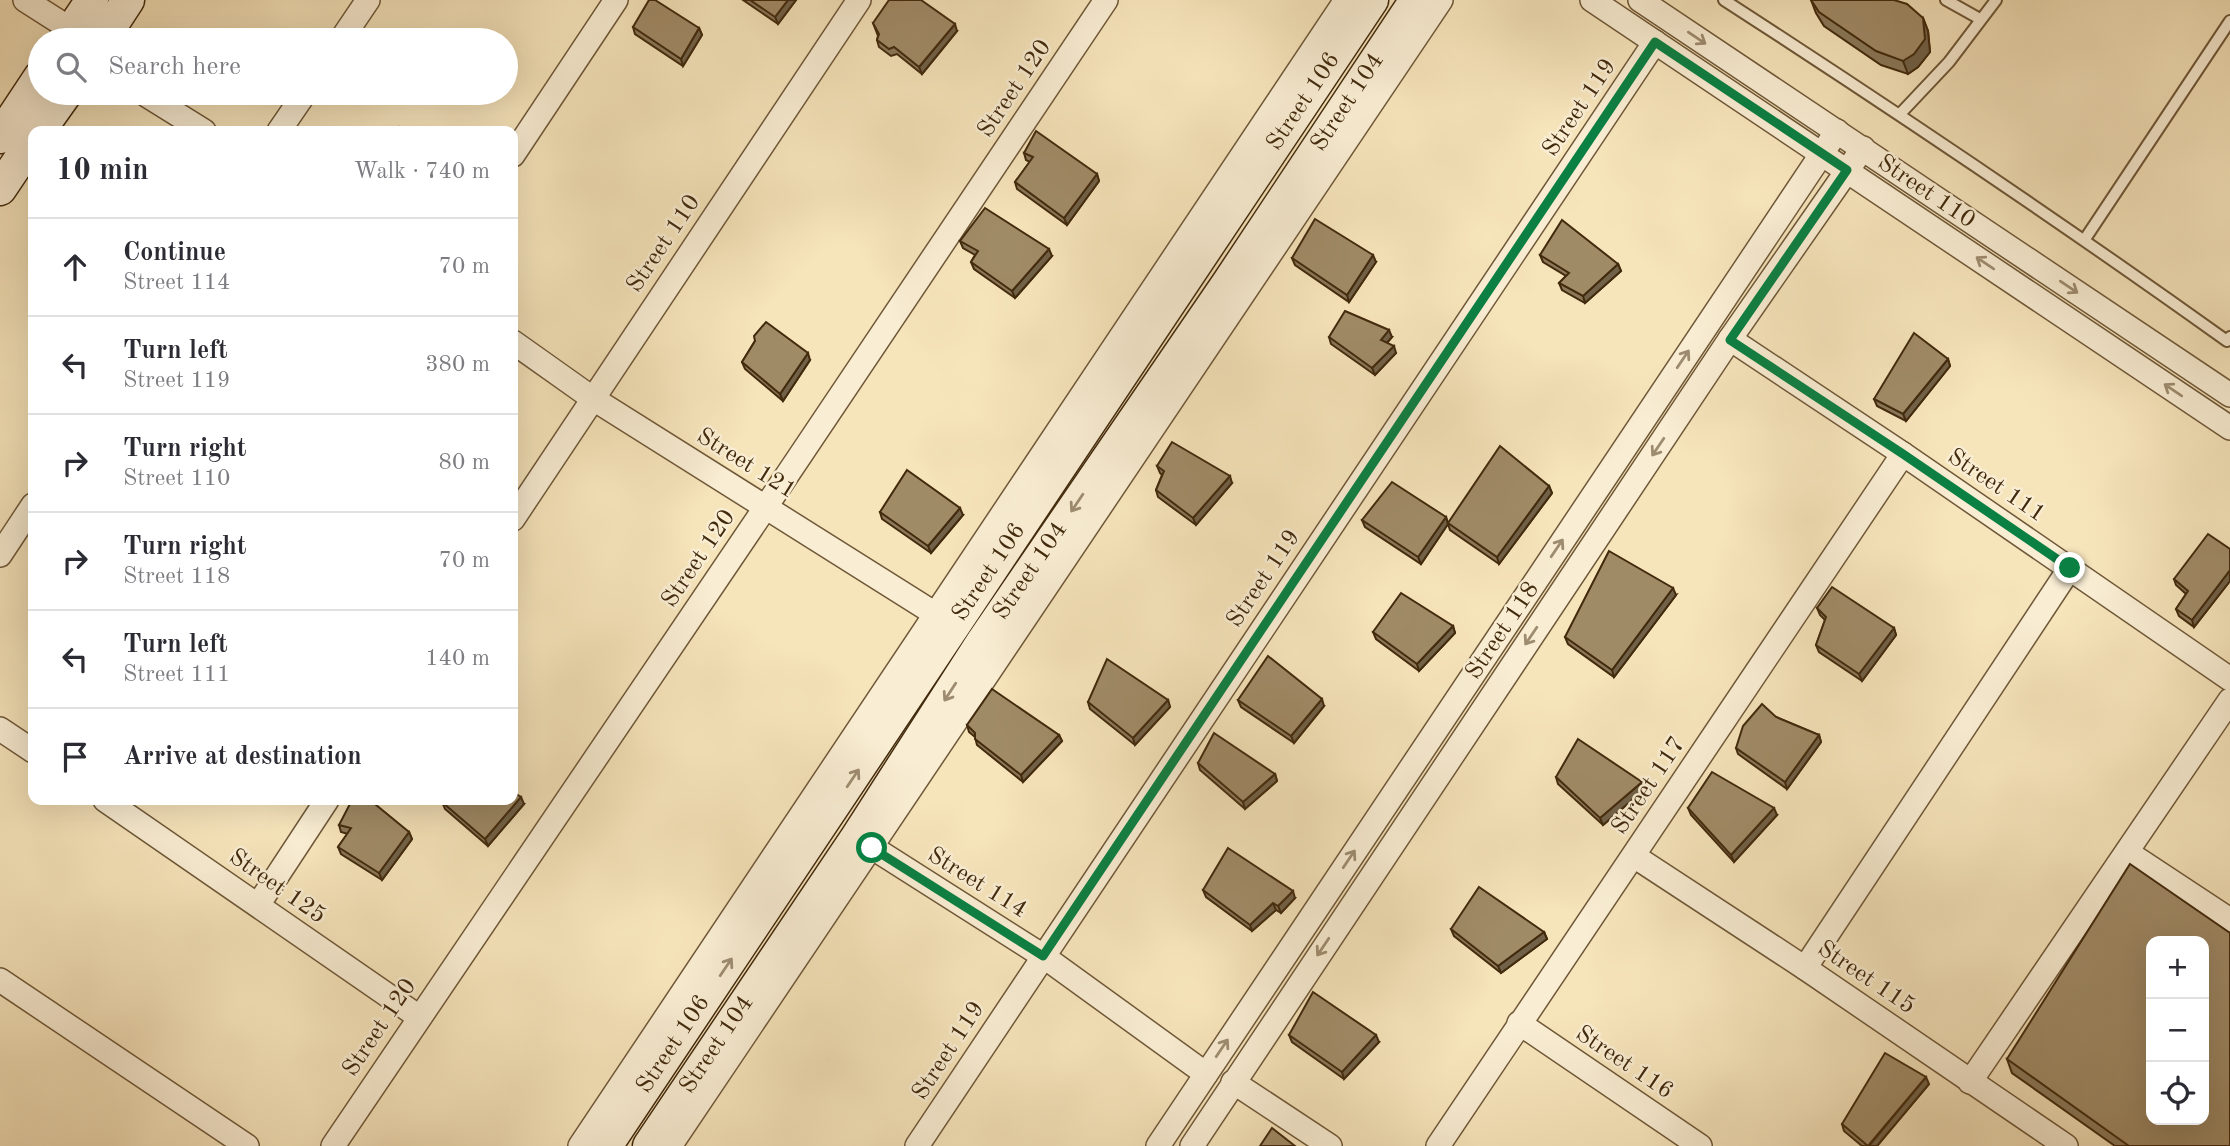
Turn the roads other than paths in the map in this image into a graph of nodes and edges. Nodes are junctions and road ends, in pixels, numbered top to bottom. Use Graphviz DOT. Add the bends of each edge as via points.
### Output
graph roads {
  1 [pos="25,0"];
  2 [pos="128,0"];
  3 [pos="368,0"];
  4 [pos="616,0"];
  5 [pos="859,0"];
  6 [pos="1106,0"];
  7 [pos="1346,0"];
  8 [pos="1372,0"];
  9 [pos="1416,0"];
  10 [pos="1441,0"];
  11 [pos="1592,0"];
  12 [pos="1640,0"];
  13 [pos="1724,0"];
  14 [pos="1946,0"];
  15 [pos="1996,0"];
  16 [pos="1980,19"];
  17 [pos="2230,21"];
  18 [pos="88,25"];
  19 [pos="349,28"];
  20 [pos="1655,42"];
  21 [pos="1315,66"];
  22 [pos="28,95"];
  23 [pos="58,105"];
  24 [pos="162,105"];
  25 [pos="297,105"];
  26 [pos="1358,106"];
  27 [pos="1900,114"];
  28 [pos="43,126"];
  29 [pos="196,126"];
  30 [pos="282,126"];
  31 [pos="1837,131"];
  32 [pos="0,137"];
  33 [pos="28,147"];
  34 [pos="518,147"];
  35 [pos="1863,148"];
  36 [pos="1821,152"];
  37 [pos="1847,170"];
  38 [pos="0,189"];
  39 [pos="2085,239"];
  40 [pos="1195,263"];
  41 [pos="1228,283"];
  42 [pos="1730,340"];
  43 [pos="2229,340"];
  44 [pos="518,346"];
  45 [pos="2230,394"];
  46 [pos="592,398"];
  47 [pos="2230,428"];
  48 [pos="1903,454"];
  49 [pos="1109,476"];
  50 [pos="765,508"];
  51 [pos="518,511"];
  52 [pos="28,513"];
  53 [pos="0,555"];
  54 [pos="2070,568"];
  55 [pos="945,620"];
  56 [pos="2230,679"];
  57 [pos="2230,700"];
  58 [pos="0,729"];
  59 [pos="28,748"];
  60 [pos="112,805"];
  61 [pos="324,805"];
  62 [pos="798,840"];
  63 [pos="864,843"];
  64 [pos="2127,852"];
  65 [pos="1634,856"];
  66 [pos="258,905"];
  67 [pos="2230,920"];
  68 [pos="1043,956"];
  69 [pos="1805,968"];
  70 [pos="0,980"];
  71 [pos="419,1017"];
  72 [pos="1519,1023"];
  73 [pos="675,1044"];
  74 [pos="706,1061"];
  75 [pos="1206,1073"];
  76 [pos="1233,1082"];
  77 [pos="1970,1082"];
  78 [pos="247,1146"];
  79 [pos="332,1146"];
  80 [pos="580,1146"];
  81 [pos="606,1146"];
  82 [pos="649,1146"];
  83 [pos="670,1146"];
  84 [pos="917,1146"];
  85 [pos="1158,1146"];
  86 [pos="1192,1146"];
  87 [pos="1329,1146"];
  88 [pos="1438,1146"];
  89 [pos="1700,1146"];
  90 [pos="2066,1146"];
  1 -- 18 [label="street"];
  2 -- 18 [label="street"];
  3 -- 19 [label="street"];
  4 -- 34 [label="street"];
  5 -- 46 [label="street, Street 110"];
  6 -- 50 [label="street, Street 120"];
  7 -- 21 [label="street"];
  8 -- 21 [label="street, Street 106"];
  9 -- 26 [label="street, Street 104"];
  10 -- 26 [label="street"];
  11 -- 20 [label="street, Street 110"];
  12 -- 31 [label="street, Street 110, one-way"];
  13 -- 27 [label="lane"];
  14 -- 16 [label="lane"];
  15 -- 16 [label="lane"];
  16 -- 27 [label="lane" via="1949,62"];
  17 -- 39 [label="lane"];
  20 -- 36 [label="street, Street 110"];
  20 -- 68 [label="street, Street 119"];
  21 -- 40 [label="street, Street 106"];
  21 -- 55 [label="street"];
  22 -- 32 [label="street"];
  23 -- 28 [label="street"];
  24 -- 29 [label="street"];
  25 -- 30 [label="street"];
  26 -- 41 [label="street, Street 104"];
  26 -- 49 [label="street"];
  27 -- 39 [label="lane"];
  31 -- 35 [label="street, Street 110"];
  31 -- 36 [label="street"];
  33 -- 38 [label="street"];
  35 -- 37 [label="street, Street 118"];
  35 -- 45 [label="street, Street 110, one-way"];
  36 -- 37 [label="street, Street 110"];
  75 -- 36 [label="street, one-way"];
  37 -- 42 [label="street, Street 118"];
  47 -- 37 [label="street, Street 110, one-way"];
  39 -- 43 [label="lane"];
  40 -- 41 [label="street"];
  40 -- 55 [label="street, Street 106"];
  41 -- 49 [label="street, Street 104"];
  42 -- 48 [label="street, Street 111"];
  42 -- 76 [label="street, Street 118, one-way"];
  44 -- 46 [label="street, Street 121"];
  46 -- 50 [label="street, Street 121"];
  46 -- 51 [label="street, Street 110"];
  48 -- 54 [label="street, Street 111"];
  48 -- 65 [label="street, Street 117"];
  49 -- 63 [label="street, Street 104" via="983,641"];
  50 -- 55 [label="street, Street 121"];
  50 -- 71 [label="street, Street 120"];
  52 -- 53 [label="street"];
  54 -- 56 [label="street, Street 111"];
  54 -- 69 [label="street"];
  55 -- 62 [label="street, Street 106"];
  57 -- 64 [label="street"];
  58 -- 59 [label="street"];
  60 -- 66 [label="street, Street 125"];
  61 -- 66 [label="street"];
  73 -- 62 [label="street, Street 106, one-way"];
  62 -- 80 [label="street"];
  63 -- 68 [label="street, Street 114"];
  63 -- 74 [label="street, Street 104"];
  63 -- 83 [label="street"];
  64 -- 67 [label="street"];
  64 -- 77 [label="street"];
  65 -- 69 [label="street, Street 115"];
  65 -- 72 [label="street, Street 117"];
  66 -- 71 [label="street, Street 125"];
  68 -- 75 [label="street, Street 114"];
  68 -- 84 [label="street, Street 119"];
  69 -- 77 [label="street, Street 115"];
  70 -- 78 [label="street"];
  71 -- 79 [label="street, Street 120"];
  72 -- 88 [label="street, Street 117"];
  72 -- 89 [label="street, Street 116"];
  73 -- 74 [label="street"];
  73 -- 81 [label="street, Street 106"];
  74 -- 82 [label="street, Street 104"];
  75 -- 85 [label="street"];
  76 -- 86 [label="street, Street 118"];
  76 -- 87 [label="street"];
  77 -- 90 [label="street, Street 115"];
}
